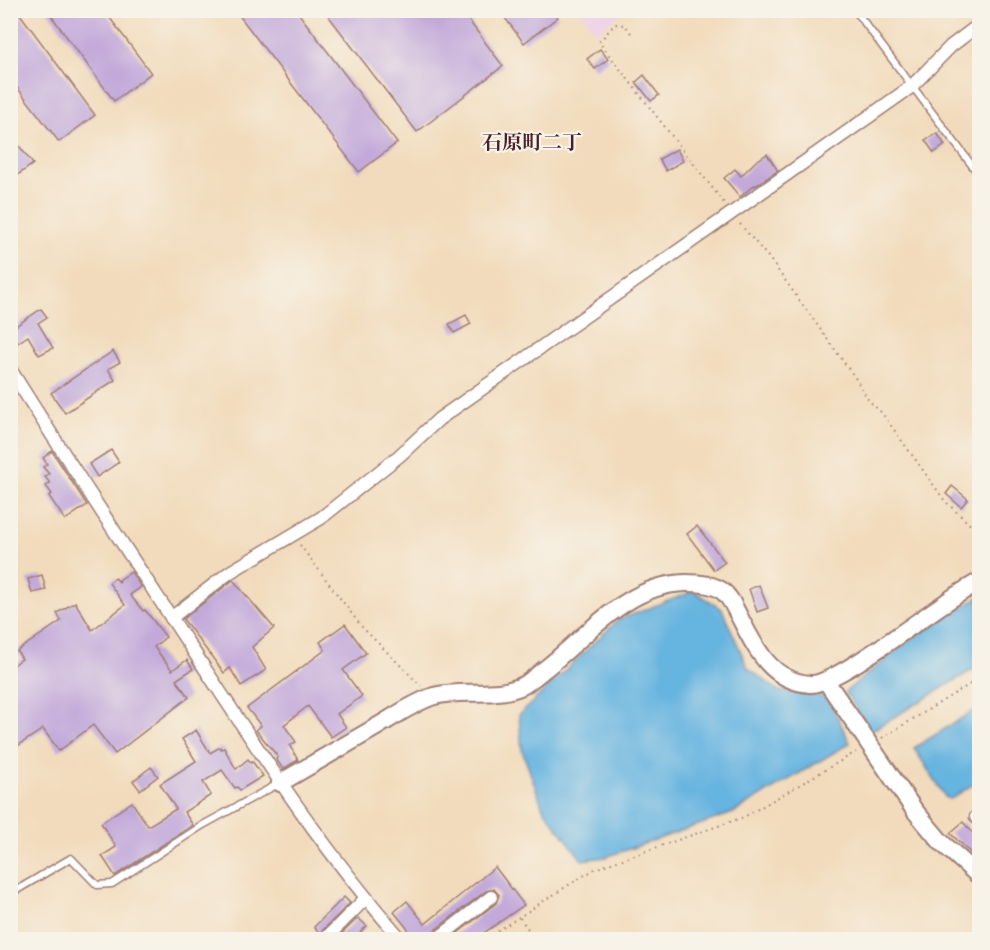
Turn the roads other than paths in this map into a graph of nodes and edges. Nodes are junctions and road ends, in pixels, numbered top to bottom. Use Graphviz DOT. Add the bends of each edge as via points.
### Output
graph roads {
  1 [pos="855,10"];
  2 [pos="980,24"];
  3 [pos="911,87"];
  4 [pos="980,176"];
  5 [pos="10,369"];
  6 [pos="980,581"];
  7 [pos="171,618"];
  8 [pos="826,681"];
  9 [pos="280,783"];
  10 [pos="980,815"];
  11 [pos="980,821"];
  12 [pos="980,878"];
  13 [pos="10,894"];
  14 [pos="491,897"];
  15 [pos="366,898"];
  16 [pos="324,939"];
  17 [pos="402,939"];
  18 [pos="436,939"];
  1 -- 3 [label="lane"];
  2 -- 3 [label="street" via="951,46"];
  3 -- 4 [label="lane"];
  3 -- 7 [label="street" via="439,419 321,518 230,572"];
  5 -- 7 [label="street"];
  6 -- 8 [label="street"];
  7 -- 9 [label="street"];
  8 -- 9 [label="street" via="811,685 782,676 762,658 730,599 709,585 685,583 640,595 616,608 524,685 499,692 433,696"];
  8 -- 12 [label="street" via="922,819"];
  9 -- 13 [label="lane" via="203,825 112,884 97,885 71,858"];
  9 -- 15 [label="street"];
  10 -- 11 [label="street" via="976,817"];
  14 -- 18 [label="street"];
  15 -- 16 [label="street"];
  15 -- 17 [label="street"];
}
